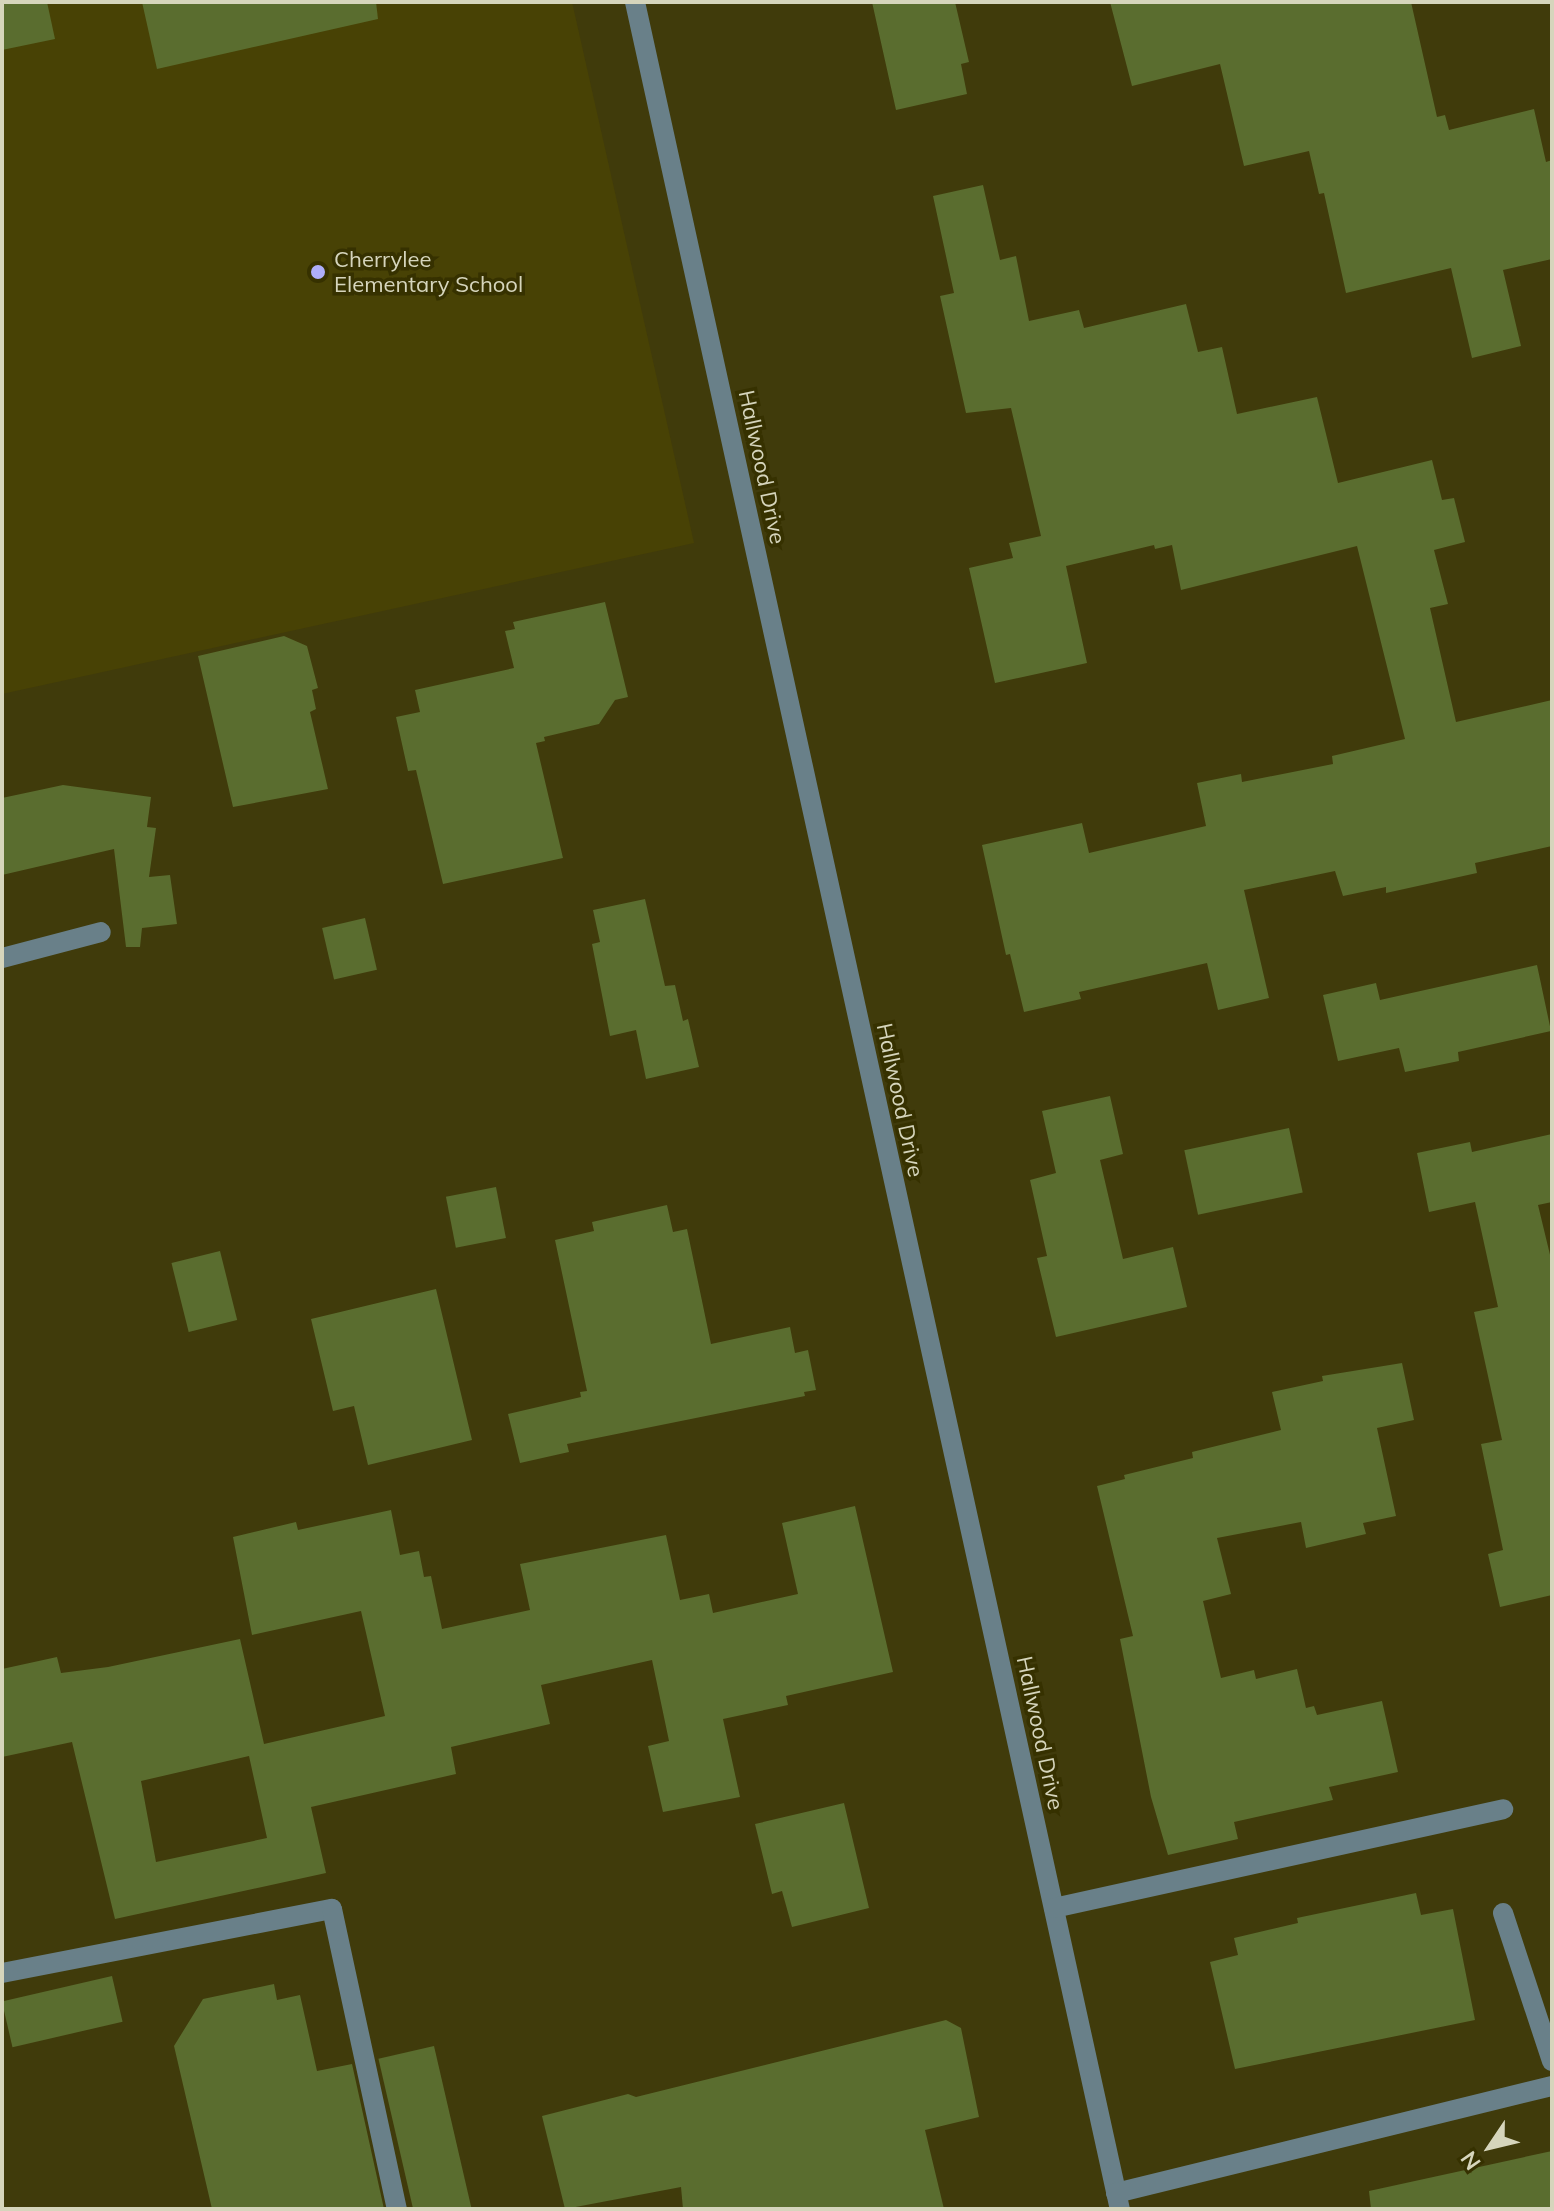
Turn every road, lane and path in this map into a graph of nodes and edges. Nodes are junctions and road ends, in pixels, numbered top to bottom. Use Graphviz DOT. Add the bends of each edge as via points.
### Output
graph roads {
  1 [pos="635,2"];
  2 [pos="101,932"];
  3 [pos="2,958"];
  4 [pos="1503,1809"];
  5 [pos="1054,1908"];
  6 [pos="1503,1913"];
  7 [pos="2,1973"];
  8 [pos="1552,2061"];
  9 [pos="1552,2086"];
  10 [pos="1118,2201"];
  11 [pos="397,2209"];
  1 -- 5 [label="street, Hallwood Drive"];
  2 -- 3 [label="street"];
  4 -- 5 [label="street"];
  5 -- 10 [label="street, Hallwood Drive"];
  6 -- 8 [label="street"];
  7 -- 11 [label="street" via="332,1909"];
  9 -- 10 [label="street"];
}
